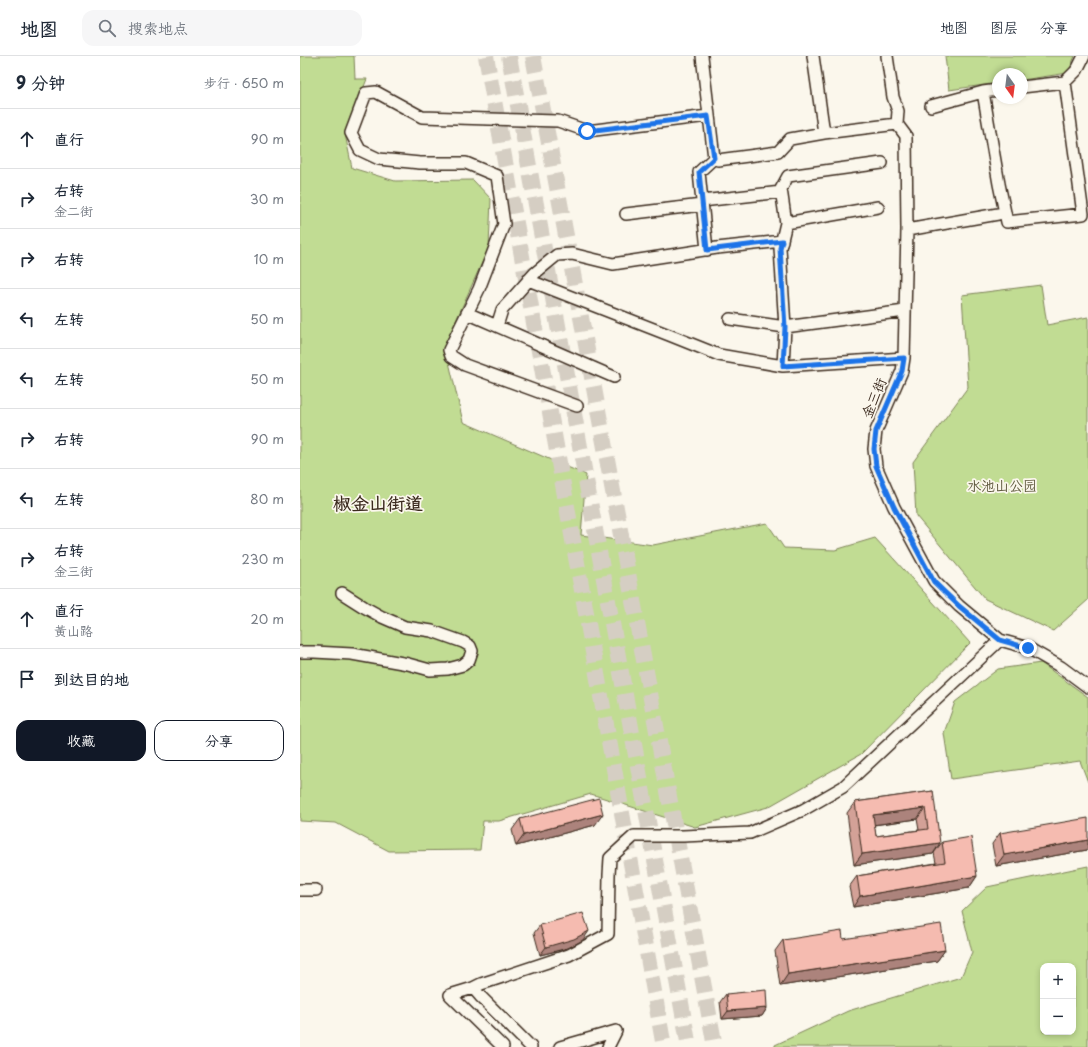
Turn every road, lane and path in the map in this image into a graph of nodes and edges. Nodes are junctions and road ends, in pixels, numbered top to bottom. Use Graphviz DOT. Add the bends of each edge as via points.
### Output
graph roads {
  1 [pos="702,56"];
  2 [pos="813,56"];
  3 [pos="887,56"];
  4 [pos="1084,56"];
  5 [pos="1065,82"];
  6 [pos="1028,86"];
  7 [pos="992,91"];
  8 [pos="983,92"];
  9 [pos="932,106"];
  10 [pos="708,116"];
  11 [pos="897,124"];
  12 [pos="824,133"];
  13 [pos="714,158"];
  14 [pos="882,163"];
  15 [pos="781,192"];
  16 [pos="702,203"];
  17 [pos="878,207"];
  18 [pos="626,214"];
  19 [pos="998,214"];
  20 [pos="786,223"];
  21 [pos="907,230"];
  22 [pos="782,241"];
  23 [pos="707,250"];
  24 [pos="528,280"];
  25 [pos="905,310"];
  26 [pos="467,314"];
  27 [pos="730,319"];
  28 [pos="497,326"];
  29 [pos="785,327"];
  30 [pos="904,358"];
  31 [pos="783,366"];
  32 [pos="614,377"];
  33 [pos="577,406"];
  34 [pos="342,593"];
  35 [pos="1000,640"];
  36 [pos="300,652"];
  37 [pos="1088,687"];
  38 [pos="300,890"];
  39 [pos="316,890"];
  40 [pos="474,988"];
  41 [pos="503,1047"];
  42 [pos="531,1047"];
  43 [pos="560,1047"];
  44 [pos="608,1047"];
  1 -- 10 [label="street"];
  2 -- 12 [label="street"];
  3 -- 11 [label="street, 金三街" via="893,97 898,111"];
  4 -- 5 [label="street" via="1077,70"];
  5 -- 6 [label="street"];
  5 -- 8 [label="street" via="1083,214 1007,222"];
  7 -- 8 [label="street"];
  8 -- 9 [label="street"];
  10 -- 13 [label="street"];
  10 -- 26 [label="street" via="587,131 558,121 422,117 376,92 366,93 351,133 360,150 379,159 420,163 466,163 497,176 504,224"];
  11 -- 12 [label="street"];
  11 -- 21 [label="street, 金三街" via="906,136"];
  12 -- 13 [label="street" via="790,139 778,152 718,160"];
  13 -- 16 [label="street" via="699,172"];
  14 -- 15 [label="street" via="788,176"];
  15 -- 16 [label="street"];
  15 -- 20 [label="street"];
  16 -- 18 [label="street"];
  16 -- 23 [label="street"];
  17 -- 20 [label="street"];
  19 -- 21 [label="street"];
  20 -- 22 [label="street"];
  21 -- 25 [label="street, 金三街"];
  22 -- 23 [label="street"];
  22 -- 29 [label="street" via="780,248"];
  23 -- 24 [label="street" via="613,264 572,254 557,255"];
  24 -- 28 [label="street" via="502,310"];
  24 -- 31 [label="street" via="719,355"];
  25 -- 29 [label="street"];
  25 -- 30 [label="street, 金三街"];
  26 -- 28 [label="street"];
  26 -- 33 [label="street" via="449,350 451,356 465,365"];
  27 -- 29 [label="street"];
  28 -- 32 [label="street"];
  29 -- 31 [label="street"];
  30 -- 31 [label="street"];
  30 -- 35 [label="street, 金三街" via="902,371 876,431 876,466 894,507 934,582"];
  34 -- 36 [label="street" via="370,611 405,627 432,631 463,642 470,646 472,651 469,660 463,665 448,669 430,670 352,654"];
  35 -- 37 [label="street" via="1028,648 1061,667"];
  35 -- 40 [label="street" via="843,787 803,810 750,833 634,836 610,858 608,934 569,955"];
  38 -- 39 [label="street"];
  40 -- 41 [label="street" via="450,995"];
  40 -- 42 [label="street"];
  43 -- 44 [label="street" via="616,1030"];
}
